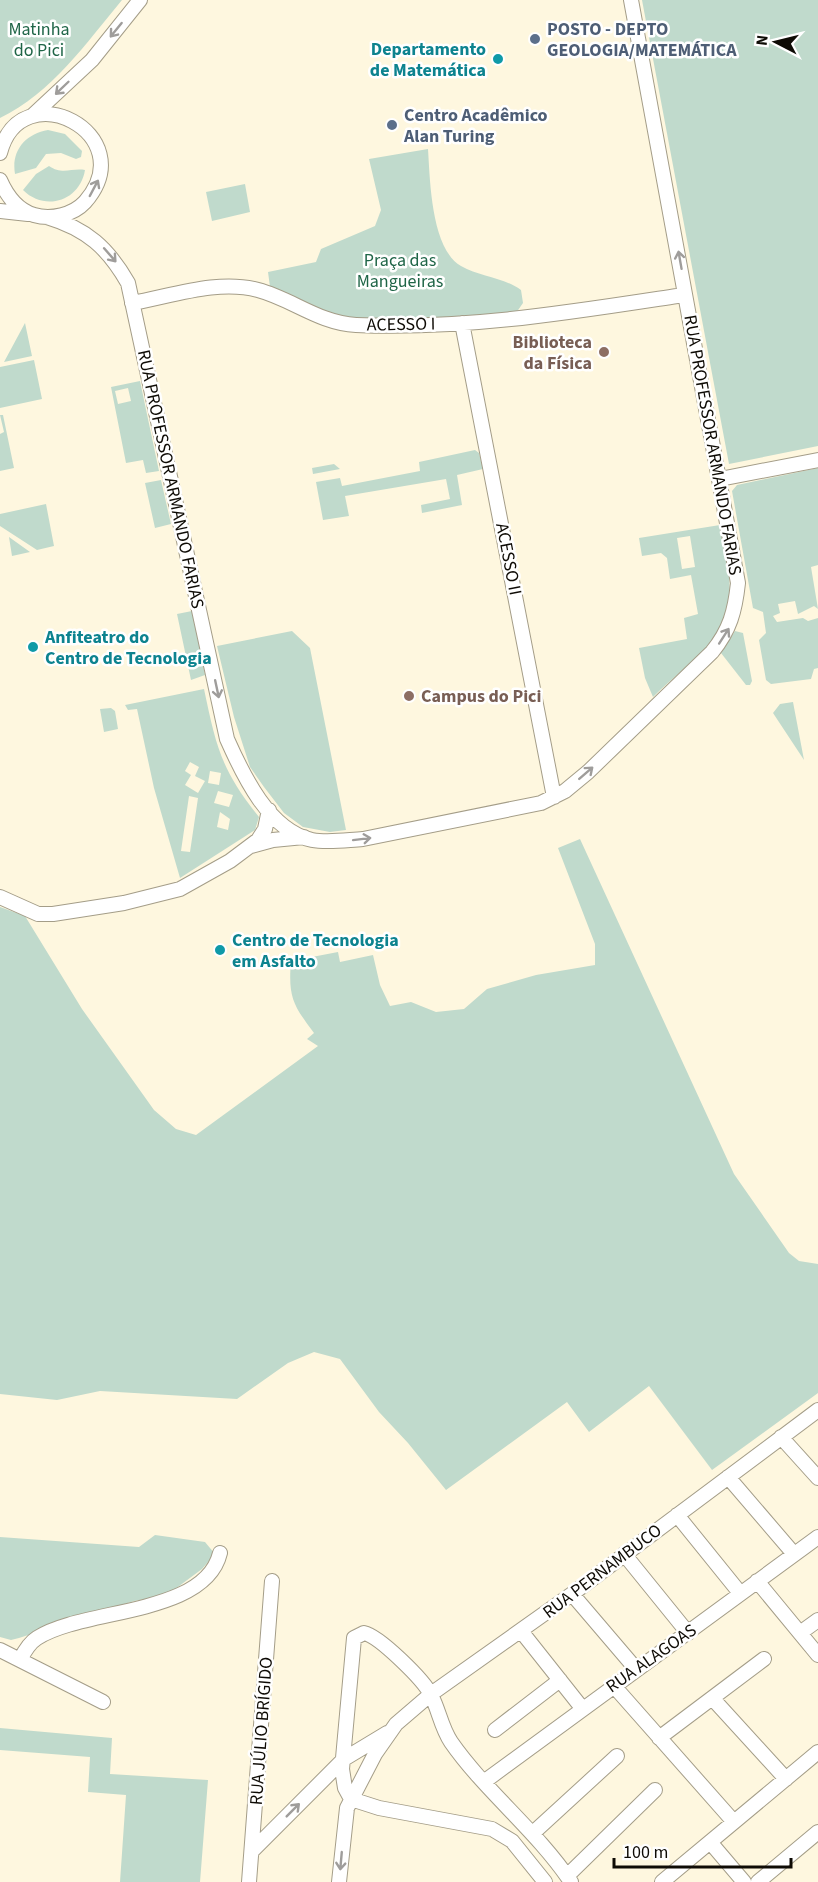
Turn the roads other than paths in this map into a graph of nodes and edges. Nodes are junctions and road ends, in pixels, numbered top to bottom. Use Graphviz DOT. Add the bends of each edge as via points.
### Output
graph roads {
  1 [pos="140,0"];
  2 [pos="631,0"];
  3 [pos="32,116"];
  4 [pos="19,124"];
  5 [pos="0,133"];
  6 [pos="0,153"];
  7 [pos="0,180"];
  8 [pos="0,211"];
  9 [pos="30,214"];
  10 [pos="47,218"];
  11 [pos="677,296"];
  12 [pos="132,303"];
  13 [pos="462,323"];
  14 [pos="818,460"];
  15 [pos="720,479"];
  16 [pos="554,797"];
  17 [pos="269,810"];
  18 [pos="304,837"];
  19 [pos="246,848"];
  20 [pos="0,897"];
  21 [pos="818,1410"];
  22 [pos="781,1437"];
  23 [pos="728,1477"];
  24 [pos="818,1478"];
  25 [pos="676,1515"];
  26 [pos="818,1537"];
  27 [pos="220,1553"];
  28 [pos="624,1554"];
  29 [pos="794,1554"];
  30 [pos="272,1581"];
  31 [pos="757,1581"];
  32 [pos="740,1593"];
  33 [pos="572,1594"];
  34 [pos="818,1620"];
  35 [pos="521,1630"];
  36 [pos="688,1633"];
  37 [pos="800,1633"];
  38 [pos="0,1650"];
  39 [pos="818,1655"];
  40 [pos="764,1659"];
  41 [pos="20,1660"];
  42 [pos="636,1669"];
  43 [pos="560,1680"];
  44 [pos="613,1685"];
  45 [pos="431,1694"];
  46 [pos="713,1699"];
  47 [pos="103,1702"];
  48 [pos="582,1708"];
  49 [pos="495,1730"];
  50 [pos="388,1733"];
  51 [pos="659,1738"];
  52 [pos="818,1752"];
  53 [pos="617,1756"];
  54 [pos="344,1759"];
  55 [pos="786,1779"];
  56 [pos="485,1781"];
  57 [pos="655,1790"];
  58 [pos="351,1799"];
  59 [pos="734,1822"];
  60 [pos="818,1832"];
  61 [pos="533,1833"];
  62 [pos="710,1842"];
  63 [pos="252,1851"];
  64 [pos="569,1879"];
  65 [pos="249,1882"];
  66 [pos="339,1882"];
  67 [pos="546,1882"];
  68 [pos="662,1882"];
  69 [pos="744,1882"];
  70 [pos="759,1882"];
  1 -- 3 [label="street, one-way" via="92,60"];
  15 -- 2 [label="street, RUA PROFESSOR ARMANDO FARIAS, one-way"];
  3 -- 4 [label="street"];
  10 -- 3 [label="street, one-way" via="82,206 93,193 100,161 87,130 74,120 58,114"];
  4 -- 5 [label="street"];
  4 -- 6 [label="street"];
  7 -- 9 [label="street" via="7,195"];
  8 -- 9 [label="street, RUA PROFESSOR ARMANDO FARIAS"];
  9 -- 10 [label="street, RUA PROFESSOR ARMANDO FARIAS"];
  10 -- 12 [label="street, RUA PROFESSOR ARMANDO FARIAS, one-way" via="95,240 113,255 128,283"];
  11 -- 13 [label="street, ACESSO I"];
  12 -- 13 [label="street, ACESSO I" via="222,286 257,290 327,320 353,325"];
  12 -- 17 [label="street, RUA PROFESSOR ARMANDO FARIAS, one-way" via="228,740 242,774"];
  13 -- 16 [label="street, ACESSO II"];
  14 -- 15 [label="street"];
  16 -- 15 [label="street, RUA PROFESSOR ARMANDO FARIAS, one-way" via="588,772 726,634 735,610 738,583"];
  18 -- 16 [label="street, RUA PROFESSOR ARMANDO FARIAS, one-way" via="319,841 363,839 508,812"];
  17 -- 18 [label="street, RUA PROFESSOR ARMANDO FARIAS" via="285,827"];
  17 -- 19 [label="street" via="258,840"];
  18 -- 19 [label="street"];
  19 -- 20 [label="street" via="180,889 124,903 38,914"];
  21 -- 22 [label="street, RUA PERNAMBUCO"];
  22 -- 23 [label="street, RUA PERNAMBUCO"];
  22 -- 24 [label="street"];
  23 -- 25 [label="street, RUA PERNAMBUCO"];
  23 -- 29 [label="street"];
  25 -- 28 [label="street, RUA PERNAMBUCO"];
  25 -- 32 [label="street"];
  26 -- 29 [label="street, RUA ALAGOAS"];
  27 -- 41 [label="street" via="214,1570 191,1589 45,1634 31,1642"];
  28 -- 33 [label="street, RUA PERNAMBUCO"];
  28 -- 36 [label="street"];
  29 -- 31 [label="street, RUA ALAGOAS"];
  30 -- 63 [label="street, RUA JÚLIO BRÍGIDO"];
  31 -- 32 [label="street, RUA ALAGOAS"];
  31 -- 37 [label="street"];
  32 -- 36 [label="street, RUA ALAGOAS"];
  33 -- 35 [label="street, RUA PERNAMBUCO"];
  33 -- 42 [label="street"];
  34 -- 37 [label="street"];
  35 -- 43 [label="street"];
  35 -- 45 [label="street, RUA PERNAMBUCO"];
  36 -- 42 [label="street, RUA ALAGOAS"];
  37 -- 39 [label="street"];
  38 -- 41 [label="street"];
  40 -- 46 [label="street"];
  41 -- 47 [label="street"];
  42 -- 44 [label="street, RUA ALAGOAS"];
  43 -- 48 [label="street"];
  43 -- 49 [label="street"];
  44 -- 48 [label="street, RUA ALAGOAS"];
  44 -- 51 [label="street"];
  45 -- 50 [label="street, RUA PERNAMBUCO"];
  45 -- 54 [label="street" via="375,1638 358,1634 352,1647"];
  45 -- 56 [label="street" via="447,1735"];
  46 -- 51 [label="street"];
  46 -- 55 [label="street"];
  48 -- 56 [label="street, RUA ALAGOAS"];
  50 -- 54 [label="street, RUA PERNAMBUCO"];
  50 -- 58 [label="street, RUA PERNAMBUCO"];
  51 -- 59 [label="street"];
  52 -- 55 [label="street"];
  53 -- 61 [label="street"];
  54 -- 58 [label="street" via="342,1779"];
  63 -- 54 [label="street, RUA PERNAMBUCO, one-way"];
  55 -- 59 [label="street"];
  56 -- 61 [label="street"];
  57 -- 64 [label="street"];
  58 -- 66 [label="street, one-way" via="345,1819"];
  58 -- 67 [label="street" via="492,1829 512,1841"];
  59 -- 62 [label="street"];
  60 -- 70 [label="street"];
  61 -- 64 [label="street"];
  62 -- 68 [label="street"];
  62 -- 69 [label="street"];
  63 -- 65 [label="street, RUA JÚLIO BRÍGIDO"];
}
